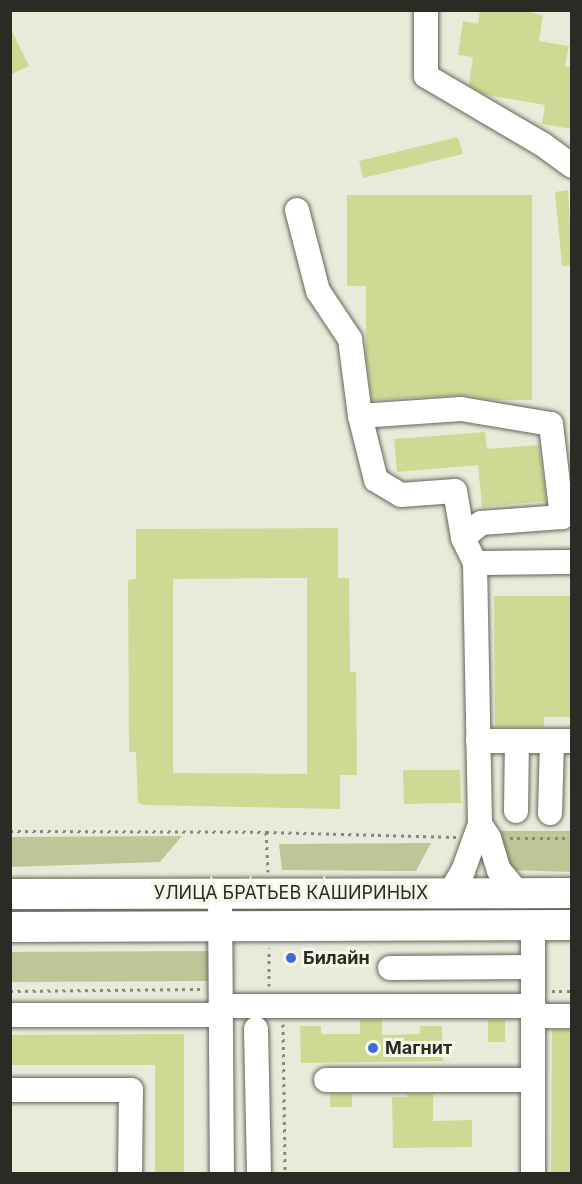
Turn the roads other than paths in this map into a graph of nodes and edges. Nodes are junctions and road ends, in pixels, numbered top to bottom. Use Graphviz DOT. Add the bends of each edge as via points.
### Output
graph roads {
  1 [pos="426,10"];
  2 [pos="572,166"];
  3 [pos="297,210"];
  4 [pos="360,416"];
  5 [pos="463,538"];
  6 [pos="572,562"];
  7 [pos="475,563"];
  8 [pos="478,741"];
  9 [pos="517,741"];
  10 [pos="562,741"];
  11 [pos="516,811"];
  12 [pos="550,813"];
  13 [pos="481,833"];
  14 [pos="572,892"];
  15 [pos="450,893"];
  16 [pos="518,893"];
  17 [pos="10,894"];
  18 [pos="219,894"];
  19 [pos="533,925"];
  20 [pos="572,925"];
  21 [pos="219,926"];
  22 [pos="10,927"];
  23 [pos="533,967"];
  24 [pos="390,969"];
  25 [pos="220,1010"];
  26 [pos="534,1011"];
  27 [pos="10,1016"];
  28 [pos="572,1016"];
  29 [pos="256,1029"];
  30 [pos="326,1080"];
  31 [pos="531,1080"];
  32 [pos="10,1090"];
  33 [pos="130,1173"];
  34 [pos="222,1173"];
  35 [pos="259,1173"];
  36 [pos="533,1173"];
  1 -- 2 [label="street" via="426,76"];
  3 -- 4 [label="street" via="318,291 350,339"];
  4 -- 5 [label="street" via="376,480 401,495 455,490"];
  4 -- 5 [label="street" via="461,409 551,424 562,517 481,523"];
  5 -- 7 [label="street"];
  6 -- 7 [label="street"];
  7 -- 8 [label="street"];
  8 -- 9 [label="street"];
  8 -- 13 [label="street"];
  9 -- 10 [label="street"];
  9 -- 11 [label="street"];
  10 -- 12 [label="street"];
  13 -- 15 [label="street"];
  13 -- 16 [label="street" via="500,870"];
  14 -- 16 [label="main road, УЛИЦА БРАТЬЕВ КАШИРИНЫХ"];
  15 -- 16 [label="main road, УЛИЦА БРАТЬЕВ КАШИРИНЫХ"];
  15 -- 18 [label="main road, УЛИЦА БРАТЬЕВ КАШИРИНЫХ"];
  17 -- 18 [label="main road, УЛИЦА БРАТЬЕВ КАШИРИНЫХ"];
  18 -- 21 [label="street"];
  19 -- 20 [label="main road, УЛИЦА БРАТЬЕВ КАШИРИНЫХ"];
  19 -- 21 [label="main road, УЛИЦА БРАТЬЕВ КАШИРИНЫХ"];
  19 -- 23 [label="street"];
  21 -- 22 [label="main road, УЛИЦА БРАТЬЕВ КАШИРИНЫХ"];
  21 -- 25 [label="street"];
  23 -- 24 [label="street"];
  23 -- 26 [label="street"];
  25 -- 26 [label="street" via="282,1006"];
  25 -- 27 [label="street"];
  25 -- 34 [label="street"];
  26 -- 28 [label="street"];
  26 -- 31 [label="street"];
  29 -- 35 [label="street"];
  30 -- 31 [label="street"];
  31 -- 36 [label="street"];
  32 -- 33 [label="street" via="131,1090"];
}
